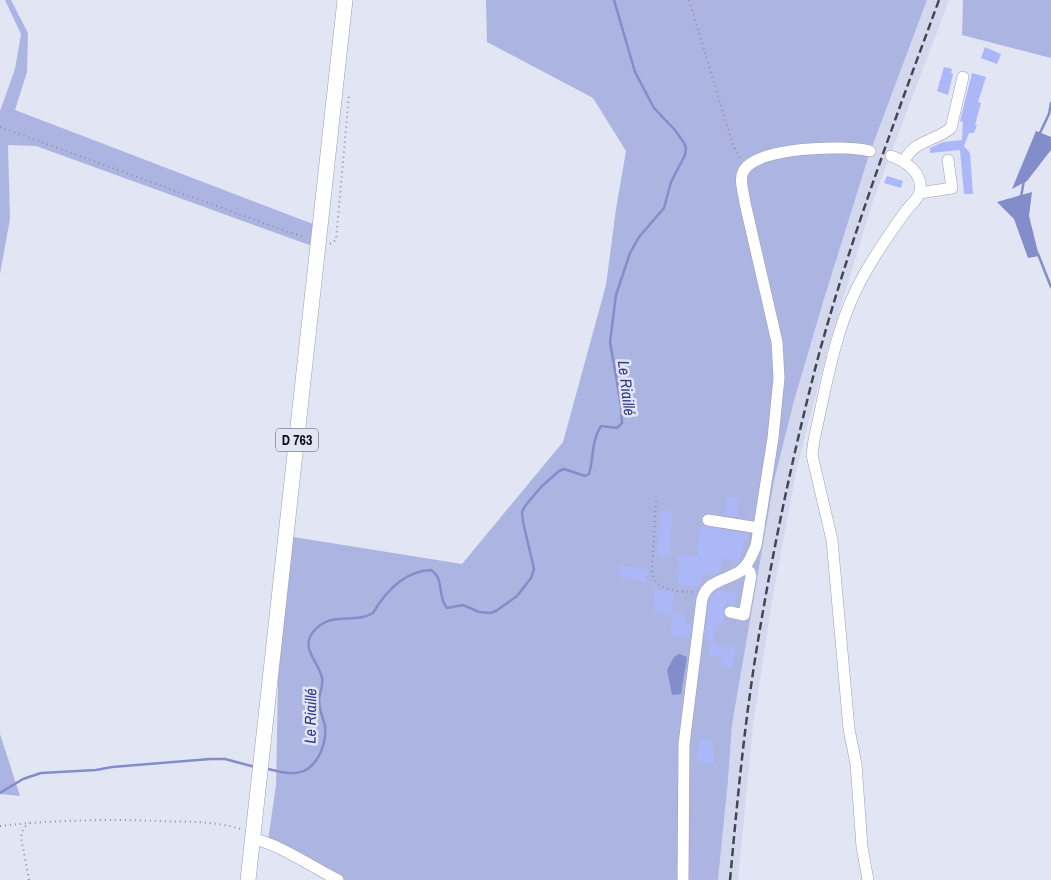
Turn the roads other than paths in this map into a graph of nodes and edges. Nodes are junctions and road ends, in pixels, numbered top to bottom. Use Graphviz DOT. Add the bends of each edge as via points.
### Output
graph roads {
  1 [pos="345,0"];
  2 [pos="964,77"];
  3 [pos="870,151"];
  4 [pos="891,156"];
  5 [pos="948,160"];
  6 [pos="904,161"];
  7 [pos="920,193"];
  8 [pos="708,520"];
  9 [pos="759,528"];
  10 [pos="743,568"];
  11 [pos="730,612"];
  12 [pos="253,835"];
  13 [pos="248,880"];
  14 [pos="338,880"];
  15 [pos="683,880"];
  16 [pos="868,880"];
  1 -- 12 [label="main road, D 763"];
  2 -- 6 [label="street" via="951,128 915,147"];
  3 -- 9 [label="street" via="822,148 785,152 758,158 743,172 745,203 777,342 779,378"];
  4 -- 6 [label="street"];
  5 -- 7 [label="street" via="952,188"];
  6 -- 7 [label="street" via="917,176"];
  7 -- 16 [label="street" via="872,262 845,312 812,455 832,540 847,710"];
  8 -- 9 [label="street"];
  9 -- 10 [label="street" via="756,546"];
  10 -- 11 [label="street" via="751,576 744,615"];
  10 -- 15 [label="street" via="712,584 704,593 685,720"];
  12 -- 13 [label="main road, D 763"];
  12 -- 14 [label="street"];
}
